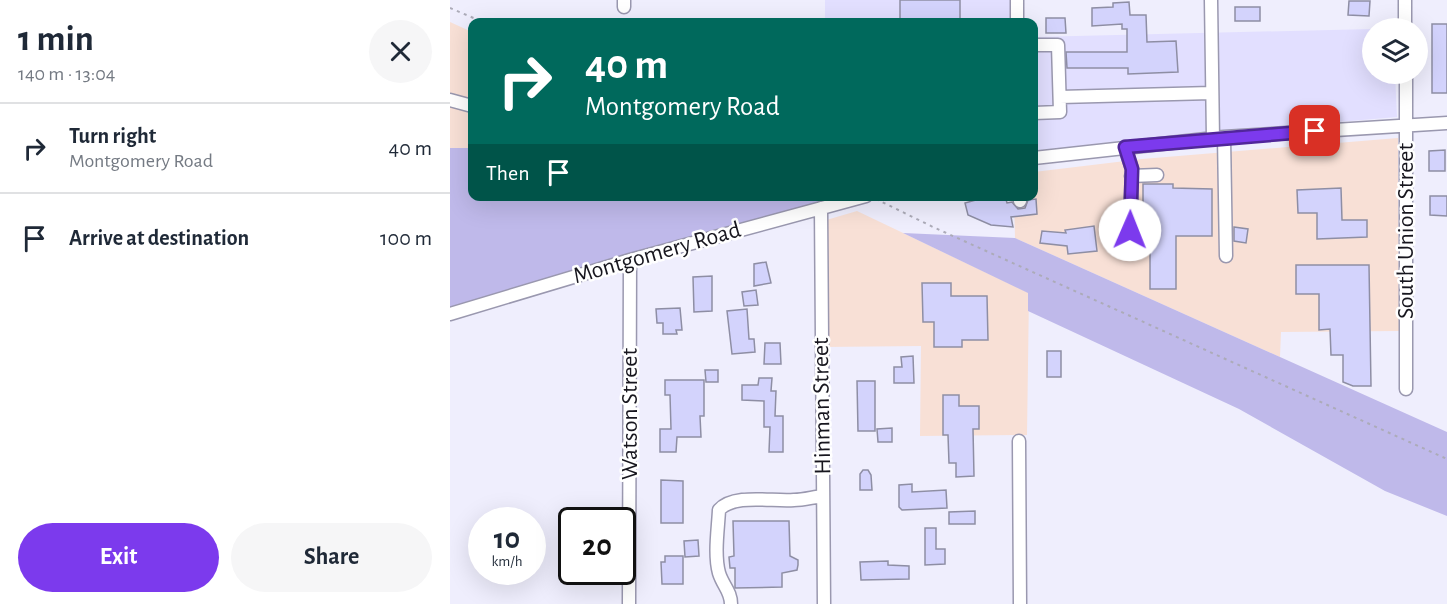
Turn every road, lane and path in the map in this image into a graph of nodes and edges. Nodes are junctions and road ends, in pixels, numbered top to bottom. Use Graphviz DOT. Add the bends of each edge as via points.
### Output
graph roads {
  1 [pos="1017,0"];
  2 [pos="1211,0"];
  3 [pos="1406,0"];
  4 [pos="450,8"];
  5 [pos="474,18"];
  6 [pos="1017,18"];
  7 [pos="1406,18"];
  8 [pos="1038,45"];
  9 [pos="1406,84"];
  10 [pos="1211,93"];
  11 [pos="1060,97"];
  12 [pos="450,100"];
  13 [pos="468,105"];
  14 [pos="1038,113"];
  15 [pos="1447,123"];
  16 [pos="1406,126"];
  17 [pos="1219,138"];
  18 [pos="1125,147"];
  19 [pos="1038,158"];
  20 [pos="1157,175"];
  21 [pos="1131,176"];
  22 [pos="848,201"];
  23 [pos="879,201"];
  24 [pos="821,208"];
  25 [pos="1130,230"];
  26 [pos="1226,256"];
  27 [pos="630,260"];
  28 [pos="450,314"];
  29 [pos="1406,390"];
  30 [pos="1019,441"];
  31 [pos="1447,459"];
  32 [pos="823,496"];
  33 [pos="629,604"];
  34 [pos="731,604"];
  35 [pos="824,604"];
  36 [pos="1020,604"];
  1 -- 6 [label="street"];
  2 -- 10 [label="street"];
  3 -- 7 [label="street"];
  4 -- 5 [label="path"];
  8 -- 11 [label="street" via="1058,45"];
  9 -- 16 [label="street, South Union Street"];
  10 -- 11 [label="street"];
  10 -- 17 [label="street"];
  11 -- 14 [label="street" via="1060,112"];
  12 -- 13 [label="street"];
  15 -- 16 [label="street"];
  16 -- 17 [label="street"];
  16 -- 29 [label="street, South Union Street"];
  17 -- 18 [label="street"];
  17 -- 26 [label="street"];
  18 -- 19 [label="street"];
  18 -- 21 [label="street"];
  20 -- 21 [label="street"];
  21 -- 25 [label="street"];
  22 -- 24 [label="street, Montgomery Road"];
  23 -- 31 [label="path"];
  24 -- 27 [label="street, Montgomery Road"];
  24 -- 32 [label="street, Hinman Street"];
  27 -- 28 [label="street, Montgomery Road"];
  27 -- 33 [label="street, Watson Street"];
  30 -- 36 [label="street"];
  32 -- 34 [label="street" via="741,501 719,510 717,563 731,594"];
  32 -- 35 [label="street, Hinman Street"];
}
